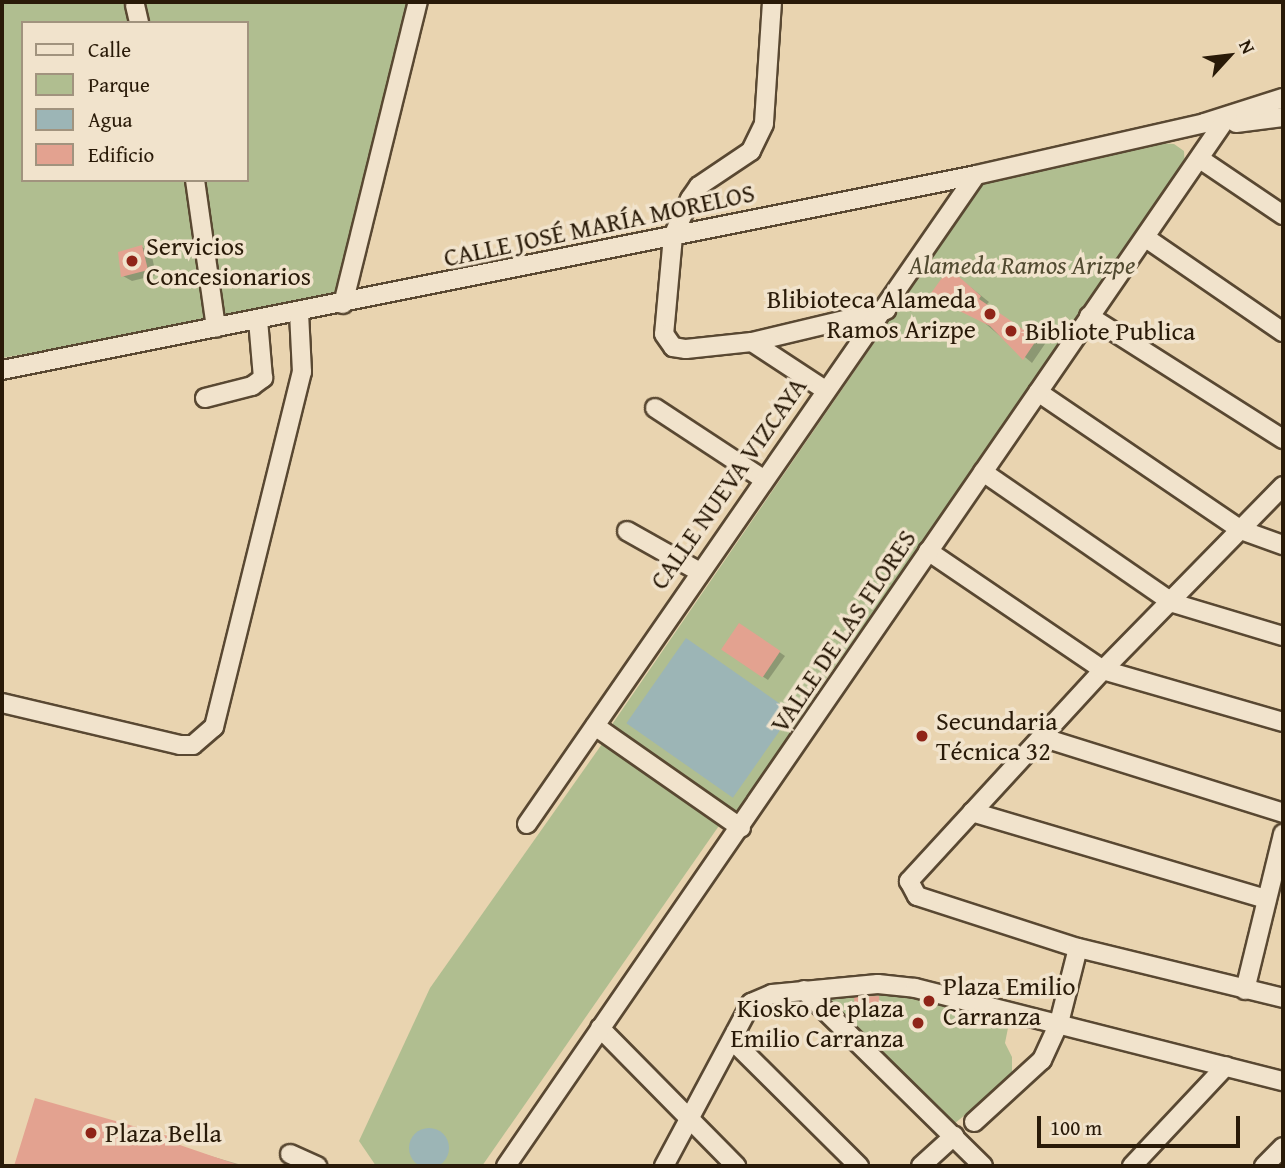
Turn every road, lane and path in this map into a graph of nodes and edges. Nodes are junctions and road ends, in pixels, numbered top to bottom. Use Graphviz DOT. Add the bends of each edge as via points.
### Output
graph roads {
  1 [pos="418,2"];
  2 [pos="772,2"];
  3 [pos="135,5"];
  4 [pos="139,21"];
  5 [pos="1283,98"];
  6 [pos="1283,117"];
  7 [pos="1226,120"];
  8 [pos="1200,159"];
  9 [pos="976,175"];
  10 [pos="195,182"];
  11 [pos="1283,215"];
  12 [pos="673,236"];
  13 [pos="1146,238"];
  14 [pos="343,304"];
  15 [pos="886,310"];
  16 [pos="299,312"];
  17 [pos="1089,316"];
  18 [pos="258,320"];
  19 [pos="216,328"];
  20 [pos="1283,332"];
  21 [pos="752,342"];
  22 [pos="2,370"];
  23 [pos="825,390"];
  24 [pos="1038,392"];
  25 [pos="205,398"];
  26 [pos="655,408"];
  27 [pos="1283,439"];
  28 [pos="983,472"];
  29 [pos="763,480"];
  30 [pos="1283,486"];
  31 [pos="1241,530"];
  32 [pos="627,531"];
  33 [pos="1283,545"];
  34 [pos="928,551"];
  35 [pos="698,571"];
  36 [pos="1173,603"];
  37 [pos="1283,636"];
  38 [pos="1103,670"];
  39 [pos="2,703"];
  40 [pos="1283,722"];
  41 [pos="595,726"];
  42 [pos="1041,737"];
  43 [pos="972,812"];
  44 [pos="1283,813"];
  45 [pos="527,824"];
  46 [pos="741,828"];
  47 [pos="1283,834"];
  48 [pos="1266,899"];
  49 [pos="1078,948"];
  50 [pos="804,990"];
  51 [pos="1245,990"];
  52 [pos="1283,998"];
  53 [pos="1059,1023"];
  54 [pos="600,1028"];
  55 [pos="732,1040"];
  56 [pos="1226,1066"];
  57 [pos="1283,1081"];
  58 [pos="688,1117"];
  59 [pos="974,1122"];
  60 [pos="954,1136"];
  61 [pos="1283,1147"];
  62 [pos="290,1154"];
  63 [pos="317,1166"];
  64 [pos="506,1166"];
  65 [pos="664,1166"];
  66 [pos="736,1166"];
  67 [pos="859,1166"];
  68 [pos="921,1166"];
  69 [pos="984,1166"];
  70 [pos="1132,1166"];
  71 [pos="1264,1166"];
  1 -- 14 [label="street"];
  2 -- 12 [label="street" via="764,124 751,150 699,186"];
  3 -- 4 [label="street"];
  5 -- 7 [label="street, CALLE JOSÉ MARÍA MORELOS"];
  6 -- 7 [label="street, CALLE JOSÉ MARÍA MORELOS"];
  7 -- 8 [label="street, VALLE DE LAS FLORES"];
  7 -- 9 [label="street, CALLE JOSÉ MARÍA MORELOS"];
  8 -- 11 [label="street"];
  8 -- 13 [label="street, VALLE DE LAS FLORES"];
  9 -- 12 [label="street, CALLE JOSÉ MARÍA MORELOS"];
  9 -- 15 [label="street, CALLE NUEVA VIZCAYA"];
  10 -- 19 [label="street"];
  12 -- 14 [label="street, CALLE JOSÉ MARÍA MORELOS"];
  12 -- 21 [label="street" via="664,334 673,347"];
  13 -- 17 [label="street, VALLE DE LAS FLORES"];
  13 -- 20 [label="street"];
  14 -- 16 [label="street, CALLE JOSÉ MARÍA MORELOS"];
  15 -- 21 [label="street"];
  15 -- 23 [label="street, CALLE NUEVA VIZCAYA"];
  16 -- 18 [label="street, CALLE JOSÉ MARÍA MORELOS"];
  16 -- 39 [label="street" via="302,372 215,727 192,745 180,745"];
  17 -- 24 [label="street, VALLE DE LAS FLORES"];
  17 -- 27 [label="street"];
  18 -- 19 [label="street, CALLE JOSÉ MARÍA MORELOS"];
  18 -- 25 [label="street" via="263,378 252,386"];
  19 -- 22 [label="street, CALLE JOSÉ MARÍA MORELOS"];
  21 -- 23 [label="street"];
  23 -- 29 [label="street, CALLE NUEVA VIZCAYA"];
  24 -- 28 [label="street, VALLE DE LAS FLORES"];
  24 -- 31 [label="street"];
  26 -- 29 [label="street"];
  28 -- 34 [label="street, VALLE DE LAS FLORES"];
  28 -- 36 [label="street"];
  29 -- 35 [label="street, CALLE NUEVA VIZCAYA"];
  30 -- 31 [label="street"];
  31 -- 33 [label="street"];
  31 -- 36 [label="street"];
  32 -- 35 [label="street"];
  34 -- 38 [label="street"];
  34 -- 46 [label="street, VALLE DE LAS FLORES"];
  35 -- 41 [label="street, CALLE NUEVA VIZCAYA"];
  36 -- 37 [label="street"];
  36 -- 38 [label="street"];
  38 -- 40 [label="street"];
  38 -- 42 [label="street"];
  41 -- 45 [label="street, CALLE NUEVA VIZCAYA"];
  41 -- 46 [label="street"];
  42 -- 43 [label="street"];
  42 -- 44 [label="street"];
  43 -- 48 [label="street"];
  43 -- 49 [label="street" via="909,881 913,892"];
  46 -- 54 [label="street, VALLE DE LAS FLORES"];
  47 -- 48 [label="street"];
  48 -- 51 [label="street"];
  49 -- 51 [label="street"];
  49 -- 53 [label="street"];
  50 -- 53 [label="street" via="878,984 915,988"];
  50 -- 55 [label="street" via="772,993 751,1003"];
  50 -- 60 [label="street"];
  51 -- 52 [label="street"];
  53 -- 56 [label="street"];
  53 -- 59 [label="street" via="1042,1060"];
  54 -- 58 [label="street"];
  54 -- 64 [label="street, VALLE DE LAS FLORES"];
  55 -- 58 [label="street"];
  55 -- 67 [label="street"];
  56 -- 57 [label="street"];
  56 -- 70 [label="street"];
  58 -- 65 [label="street"];
  58 -- 66 [label="street"];
  60 -- 68 [label="street"];
  60 -- 69 [label="street"];
  61 -- 71 [label="street"];
  62 -- 63 [label="street"];
}
